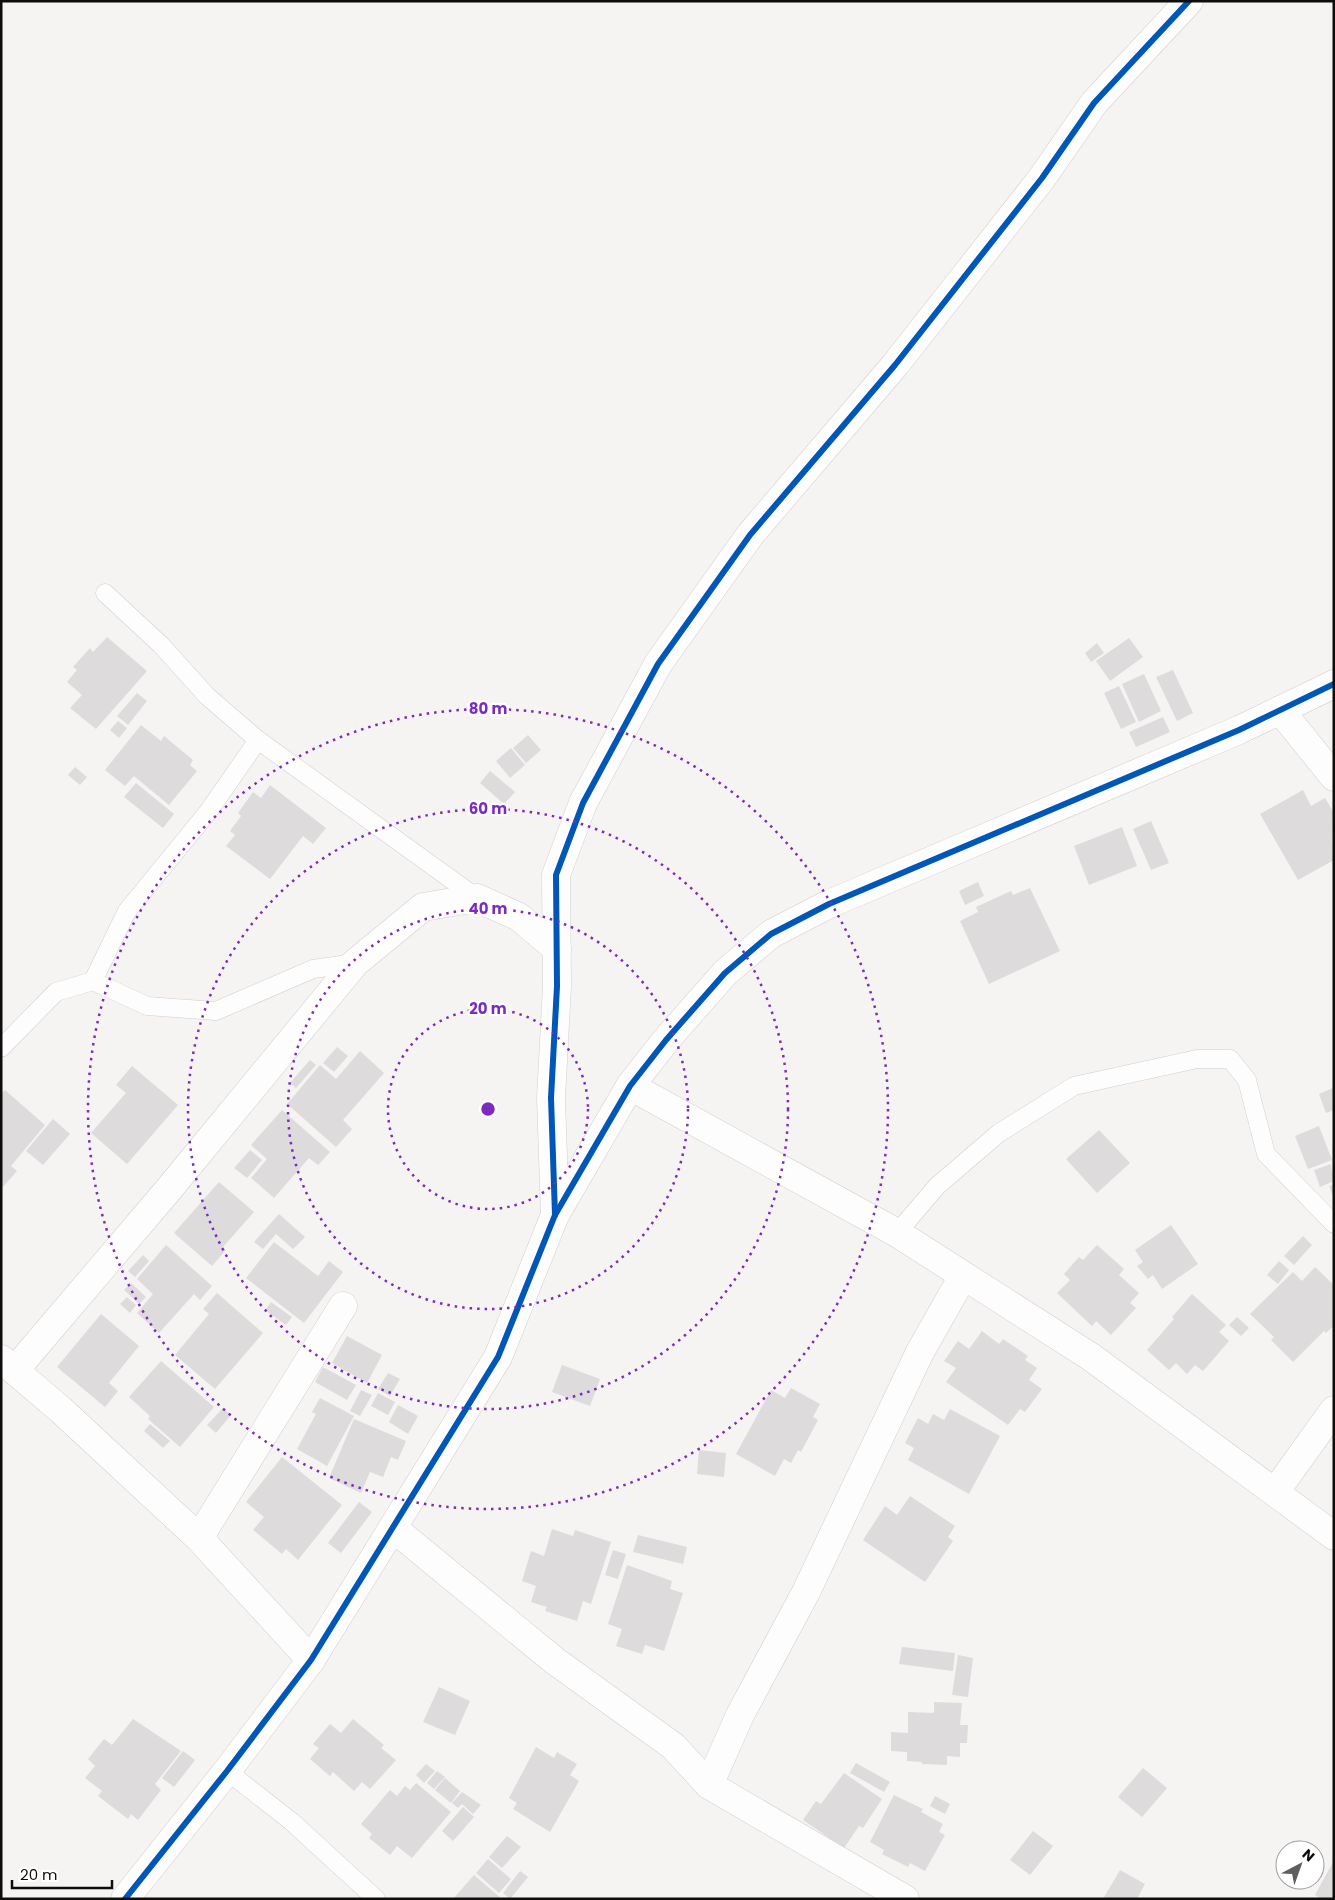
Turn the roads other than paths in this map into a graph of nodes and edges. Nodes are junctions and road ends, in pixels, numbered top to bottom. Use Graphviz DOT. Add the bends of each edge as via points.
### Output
graph roads {
  1 [pos="1189,1"];
  2 [pos="105,593"];
  3 [pos="1334,684"];
  4 [pos="1280,710"];
  5 [pos="258,740"];
  6 [pos="1334,777"];
  7 [pos="477,898"];
  8 [pos="557,949"];
  9 [pos="355,963"];
  10 [pos="93,981"];
  11 [pos="1,1048"];
  12 [pos="630,1086"];
  13 [pos="555,1215"];
  14 [pos="1334,1224"];
  15 [pos="897,1233"];
  16 [pos="963,1276"];
  17 [pos="343,1306"];
  18 [pos="8,1365"];
  19 [pos="1334,1410"];
  20 [pos="1275,1492"];
  21 [pos="393,1528"];
  22 [pos="1334,1536"];
  23 [pos="199,1538"];
  24 [pos="310,1660"];
  25 [pos="227,1771"];
  26 [pos="709,1785"];
  27 [pos="125,1899"];
  28 [pos="376,1899"];
  29 [pos="905,1899"];
  1 -- 8 [label="street" via="1094,102 1042,178 895,365 750,535 658,664 583,803 556,875"];
  2 -- 5 [label="lane" via="161,645 208,696"];
  3 -- 4 [label="street"];
  4 -- 6 [label="street"];
  4 -- 12 [label="street" via="829,904 771,934 725,973"];
  5 -- 7 [label="lane"];
  5 -- 10 [label="lane" via="208,812 127,911"];
  7 -- 8 [label="street" via="519,917"];
  7 -- 9 [label="street" via="423,907"];
  8 -- 13 [label="street" via="551,1098"];
  9 -- 10 [label="lane" via="313,969 216,1011 147,1006"];
  9 -- 18 [label="street" via="168,1189"];
  10 -- 11 [label="lane" via="56,992"];
  12 -- 13 [label="street"];
  12 -- 15 [label="street"];
  13 -- 21 [label="street" via="498,1357"];
  14 -- 15 [label="lane" via="1266,1154 1247,1080 1230,1059 1197,1059 1074,1086 999,1133 937,1186"];
  15 -- 16 [label="street"];
  16 -- 20 [label="street" via="1091,1357"];
  16 -- 26 [label="street" via="920,1352 806,1592 740,1715"];
  17 -- 23 [label="street"];
  18 -- 23 [label="street"];
  19 -- 20 [label="street"];
  20 -- 22 [label="street"];
  21 -- 24 [label="street"];
  21 -- 26 [label="street" via="555,1661 673,1746"];
  23 -- 24 [label="street"];
  24 -- 25 [label="street"];
  25 -- 27 [label="street"];
  25 -- 28 [label="lane" via="292,1822"];
  26 -- 29 [label="street"];
}
